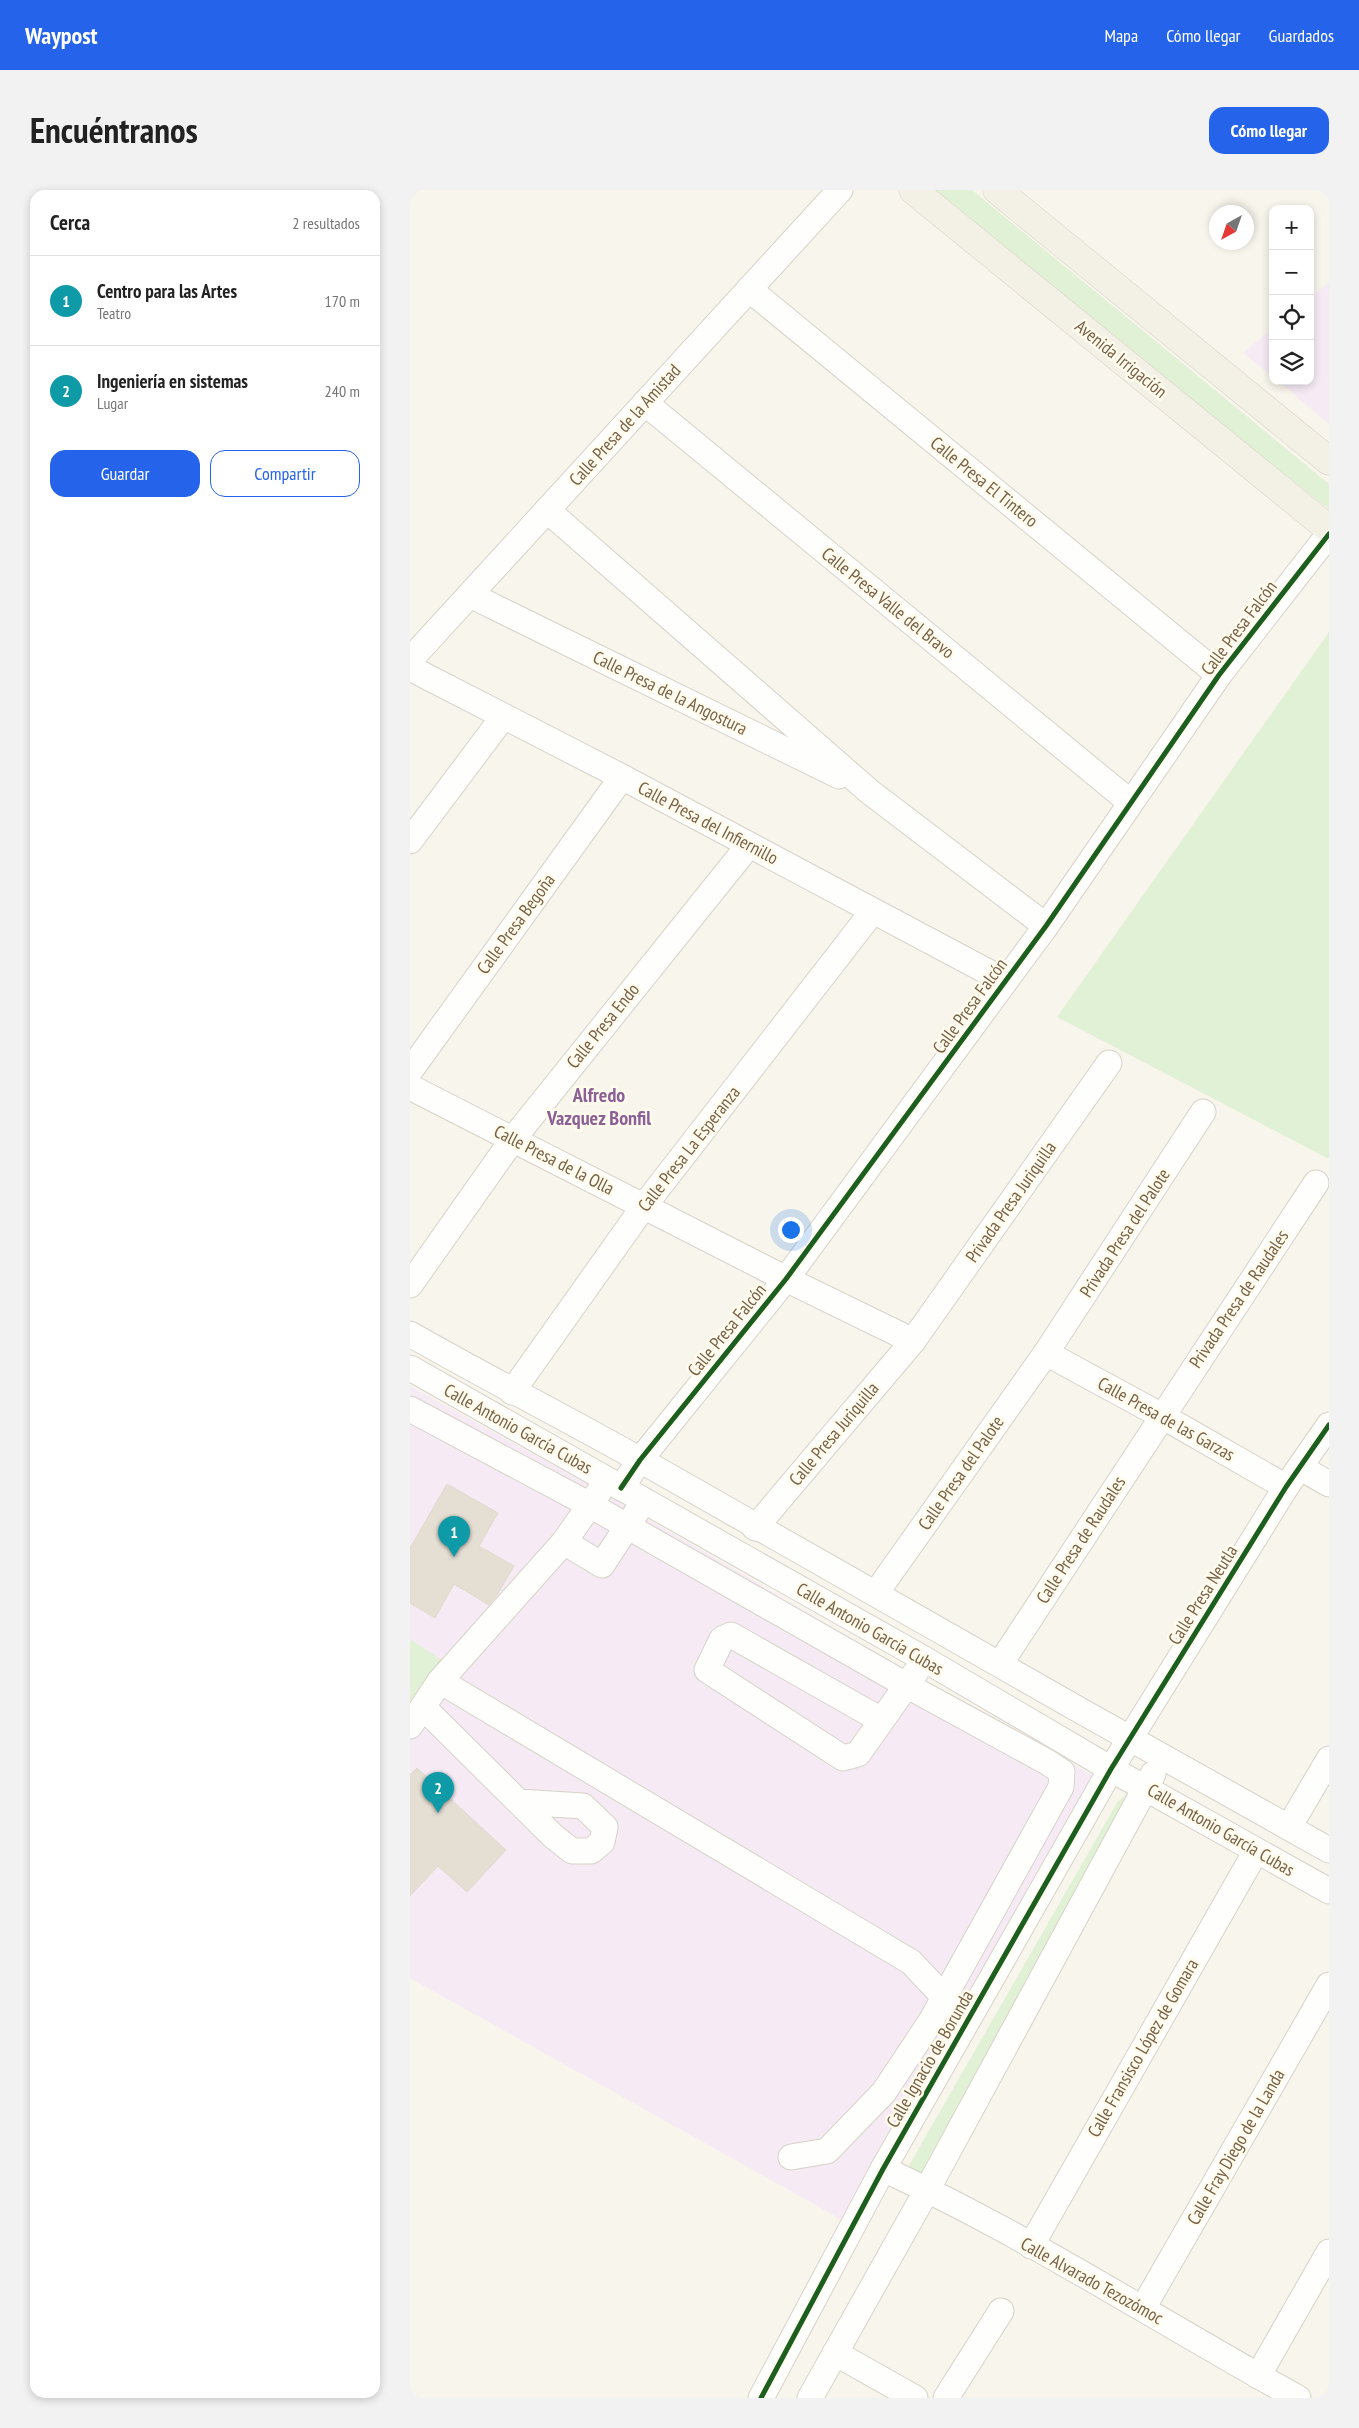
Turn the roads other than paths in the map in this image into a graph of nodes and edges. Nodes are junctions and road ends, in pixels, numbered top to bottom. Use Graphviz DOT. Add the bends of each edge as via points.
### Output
graph roads {
  1 [pos="840,190"];
  2 [pos="913,190"];
  3 [pos="997,190"];
  4 [pos="749,289"];
  5 [pos="645,403"];
  6 [pos="1329,461"];
  7 [pos="548,510"];
  8 [pos="1329,529"];
  9 [pos="1329,534"];
  10 [pos="470,595"];
  11 [pos="410,660"];
  12 [pos="410,668"];
  13 [pos="1219,675"];
  14 [pos="503,718"];
  15 [pos="622,777"];
  16 [pos="870,792"];
  17 [pos="1130,802"];
  18 [pos="410,841"];
  19 [pos="749,845"];
  20 [pos="873,911"];
  21 [pos="1046,926"];
  22 [pos="1005,981"];
  23 [pos="1109,1063"];
  24 [pos="410,1071"];
  25 [pos="410,1087"];
  26 [pos="1203,1112"];
  27 [pos="513,1139"];
  28 [pos="1316,1183"];
  29 [pos="644,1206"];
  30 [pos="786,1279"];
  31 [pos="410,1285"];
  32 [pos="410,1334"];
  33 [pos="913,1341"];
  34 [pos="1046,1353"];
  35 [pos="410,1368"];
  36 [pos="512,1392"];
  37 [pos="410,1409"];
  38 [pos="1162,1416"];
  39 [pos="1329,1425"];
  40 [pos="640,1460"];
  41 [pos="1293,1477"];
  42 [pos="615,1484"];
  43 [pos="1329,1484"];
  44 [pos="644,1500"];
  45 [pos="590,1505"];
  46 [pos="627,1526"];
  47 [pos="755,1528"];
  48 [pos="564,1542"];
  49 [pos="876,1593"];
  50 [pos="924,1659"];
  51 [pos="1000,1664"];
  52 [pos="440,1681"];
  53 [pos="906,1685"];
  54 [pos="416,1716"];
  55 [pos="882,1720"];
  56 [pos="1131,1738"];
  57 [pos="1162,1757"];
  58 [pos="1329,1759"];
  59 [pos="1111,1769"];
  60 [pos="1146,1787"];
  61 [pos="519,1802"];
  62 [pos="1289,1828"];
  63 [pos="1329,1850"];
  64 [pos="1256,1851"];
  65 [pos="1329,1890"];
  66 [pos="1329,1985"];
  67 [pos="944,1997"];
  68 [pos="971,2015"];
  69 [pos="919,2040"];
  70 [pos="947,2058"];
  71 [pos="791,2157"];
  72 [pos="883,2170"];
  73 [pos="927,2190"];
  74 [pos="1031,2246"];
  75 [pos="1329,2252"];
  76 [pos="1143,2308"];
  77 [pos="1001,2311"];
  78 [pos="835,2353"];
  79 [pos="1258,2376"];
  80 [pos="761,2398"];
  81 [pos="810,2398"];
  82 [pos="916,2398"];
  83 [pos="946,2398"];
  84 [pos="1298,2398"];
  1 -- 4 [label="street, Calle Presa de la Amistad"];
  2 -- 8 [label="main road, Avenida Irrigación"];
  3 -- 6 [label="main road"];
  4 -- 5 [label="street, Calle Presa de la Amistad"];
  4 -- 13 [label="street, Calle Presa El Tintero"];
  5 -- 7 [label="street, Calle Presa de la Amistad"];
  5 -- 17 [label="street, Calle Presa Valle del Bravo"];
  7 -- 10 [label="street, Calle Presa de la Amistad"];
  7 -- 16 [label="street, Calle Presa de la Angostura"];
  9 -- 13 [label="street, Calle Presa Falcón"];
  10 -- 11 [label="street, Calle Presa de la Amistad"];
  10 -- 16 [label="street, Calle Presa de la Angostura"];
  12 -- 14 [label="street, Calle Presa del Infiernillo"];
  13 -- 17 [label="street, Calle Presa Falcón"];
  14 -- 15 [label="street, Calle Presa del Infiernillo"];
  14 -- 18 [label="street"];
  15 -- 19 [label="street, Calle Presa del Infiernillo"];
  15 -- 24 [label="street, Calle Presa Begoña"];
  16 -- 21 [label="street, Calle Presa de la Angostura"];
  17 -- 21 [label="street, Calle Presa Falcón"];
  19 -- 20 [label="street, Calle Presa del Infiernillo"];
  19 -- 27 [label="street, Calle Presa Endo"];
  20 -- 22 [label="street, Calle Presa del Infiernillo"];
  20 -- 29 [label="street, Calle Presa La Esperanza"];
  21 -- 22 [label="street, Calle Presa Falcón"];
  22 -- 30 [label="street, Calle Presa Falcón"];
  23 -- 33 [label="street, Privada Presa Juriquilla"];
  25 -- 27 [label="street, Calle Presa de la Olla"];
  26 -- 34 [label="street, Privada Presa del Palote"];
  27 -- 29 [label="street, Calle Presa de la Olla"];
  27 -- 31 [label="street, Calle Presa Endo"];
  28 -- 38 [label="street, Privada Presa de Raudales"];
  29 -- 30 [label="street, Calle Presa de la Olla"];
  29 -- 36 [label="street, Calle Presa La Esperanza"];
  30 -- 33 [label="street, Calle Presa de la Olla"];
  30 -- 40 [label="street, Calle Presa Falcón"];
  32 -- 36 [label="street, Calle Antonio García Cubas"];
  33 -- 47 [label="street, Calle Presa Juriquilla"];
  34 -- 38 [label="street, Calle Presa de las Garzas"];
  34 -- 49 [label="street, Calle Presa del Palote"];
  35 -- 42 [label="street, Calle Antonio García Cubas"];
  36 -- 40 [label="street, Calle Antonio García Cubas"];
  37 -- 45 [label="street"];
  38 -- 41 [label="street, Calle Presa de las Garzas"];
  38 -- 51 [label="street, Calle Presa de Raudales"];
  39 -- 41 [label="street, Calle Presa Neutla"];
  40 -- 42 [label="street, Calle Presa Falcón"];
  40 -- 47 [label="street, Calle Antonio García Cubas"];
  41 -- 43 [label="street, Calle Presa de las Garzas"];
  41 -- 56 [label="street, Calle Presa Neutla"];
  42 -- 44 [label="street, Calle Antonio García Cubas"];
  42 -- 45 [label="street, Calle Presa Falcón"];
  44 -- 46 [label="street"];
  44 -- 50 [label="street, Calle Antonio García Cubas"];
  45 -- 46 [label="street"];
  45 -- 48 [label="street, Calle Presa Falcón"];
  46 -- 48 [label="street" via="602,1565"];
  46 -- 53 [label="street"];
  47 -- 49 [label="street, Calle Antonio García Cubas"];
  48 -- 52 [label="street, Calle Presa Falcón"];
  49 -- 51 [label="street, Calle Antonio García Cubas"];
  50 -- 53 [label="street"];
  50 -- 59 [label="street, Calle Antonio García Cubas"];
  51 -- 56 [label="street, Calle Antonio García Cubas"];
  52 -- 54 [label="street, Calle Presa Falcón"];
  52 -- 67 [label="street" via="911,1962"];
  53 -- 55 [label="street"];
  53 -- 67 [label="street" via="1062,1772 1061,1786"];
  54 -- 61 [label="street"];
  55 -- 55 [label="street" via="858,1754 844,1758 707,1670 722,1639 731,1635"];
  56 -- 57 [label="street, Calle Antonio García Cubas"];
  56 -- 59 [label="street, Calle Ignacio de Borunda"];
  57 -- 60 [label="street"];
  57 -- 62 [label="street, Calle Antonio García Cubas"];
  58 -- 62 [label="street"];
  59 -- 60 [label="street, Calle Antonio García Cubas"];
  59 -- 68 [label="street, Calle Ignacio de Borunda"];
  60 -- 64 [label="street, Calle Antonio García Cubas"];
  60 -- 73 [label="street"];
  62 -- 63 [label="street, Calle Antonio García Cubas"];
  64 -- 65 [label="street, Calle Antonio García Cubas"];
  64 -- 74 [label="street, Calle Fransisco López de Gomara"];
  66 -- 76 [label="street, Calle Fray Diego de la Landa"];
  67 -- 68 [label="street"];
  67 -- 69 [label="street"];
  68 -- 70 [label="street, Calle Ignacio de Borunda"];
  69 -- 70 [label="street"];
  69 -- 71 [label="street" via="884,2092 826,2151"];
  70 -- 72 [label="street, Calle Ignacio de Borunda"];
  72 -- 73 [label="street, Calle Alvarado Tezozómoc"];
  72 -- 80 [label="street, Calle Ignacio de Borunda"];
  73 -- 74 [label="street, Calle Alvarado Tezozómoc"];
  73 -- 78 [label="street"];
  74 -- 76 [label="street, Calle Alvarado Tezozómoc"];
  75 -- 79 [label="street"];
  76 -- 79 [label="street, Calle Alvarado Tezozómoc"];
  77 -- 83 [label="street"];
  78 -- 81 [label="street"];
  78 -- 82 [label="street"];
  79 -- 84 [label="street, Calle Alvarado Tezozómoc"];
}
